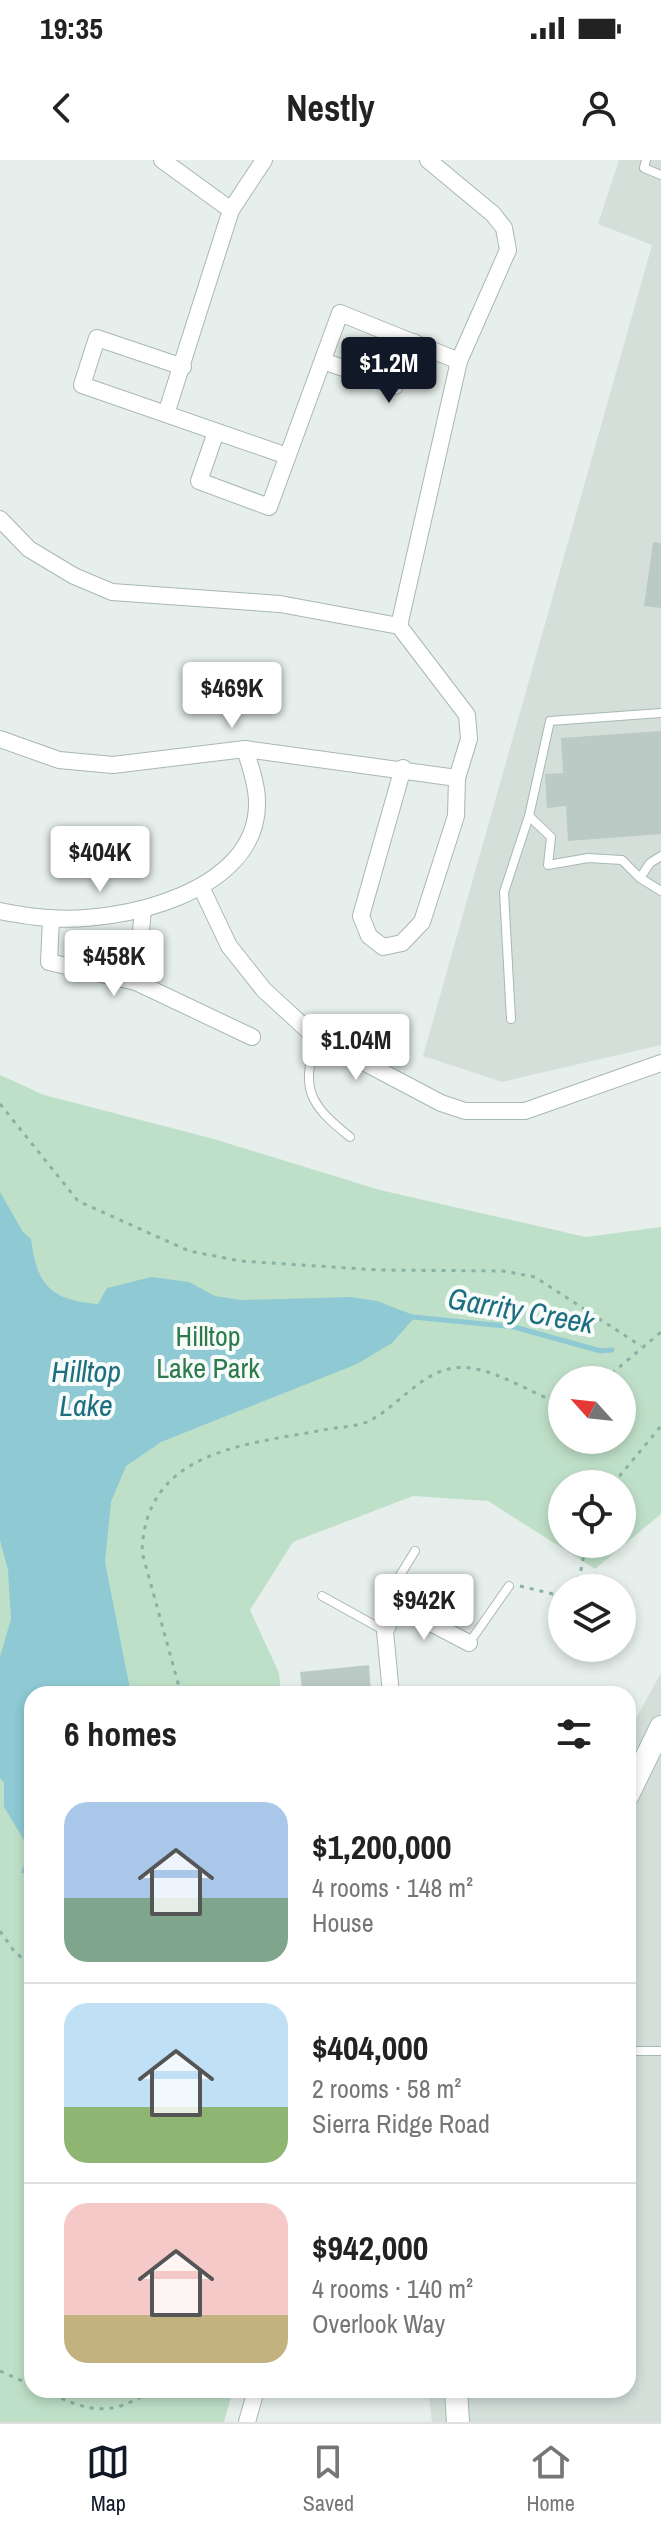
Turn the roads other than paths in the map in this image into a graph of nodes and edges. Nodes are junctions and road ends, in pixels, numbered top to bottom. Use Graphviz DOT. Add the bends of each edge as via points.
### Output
graph roads {
  1 [pos="162,160"];
  2 [pos="428,160"];
  3 [pos="646,160"];
  4 [pos="260,161"];
  5 [pos="661,175"];
  6 [pos="231,210"];
  7 [pos="414,342"];
  8 [pos="323,361"];
  9 [pos="459,361"];
  10 [pos="183,367"];
  11 [pos="166,414"];
  12 [pos="216,432"];
  13 [pos="287,456"];
  14 [pos="0,519"];
  15 [pos="399,626"];
  16 [pos="661,713"];
  17 [pos="0,739"];
  18 [pos="245,749"];
  19 [pos="403,768"];
  20 [pos="457,778"];
  21 [pos="529,816"];
  22 [pos="661,856"];
  23 [pos="640,878"];
  24 [pos="201,887"];
  25 [pos="661,891"];
  26 [pos="143,910"];
  27 [pos="0,911"];
  28 [pos="51,919"];
  29 [pos="136,982"];
  30 [pos="511,1019"];
  31 [pos="252,1037"];
  32 [pos="318,1038"];
  33 [pos="661,1063"];
  34 [pos="350,1137"];
  35 [pos="415,1551"];
  36 [pos="509,1586"];
  37 [pos="322,1596"];
  38 [pos="398,1606"];
  39 [pos="385,1631"];
  40 [pos="469,1643"];
  41 [pos="390,1686"];
  42 [pos="660,1733"];
  43 [pos="636,1780"];
  44 [pos="636,2051"];
  45 [pos="661,2051"];
  46 [pos="254,2398"];
  47 [pos="456,2398"];
  48 [pos="247,2422"];
  49 [pos="458,2422"];
  1 -- 6 [label="street"];
  2 -- 9 [label="street" via="493,214 504,228 508,250"];
  3 -- 5 [label="lane" via="644,168"];
  4 -- 6 [label="street"];
  6 -- 10 [label="street"];
  7 -- 8 [label="street" via="395,386"];
  7 -- 8 [label="street" via="340,313"];
  7 -- 9 [label="street"];
  8 -- 13 [label="street"];
  9 -- 15 [label="street"];
  10 -- 11 [label="street"];
  10 -- 11 [label="street" via="97,338 82,385"];
  11 -- 12 [label="street"];
  12 -- 13 [label="street"];
  12 -- 13 [label="street" via="199,481 269,507"];
  14 -- 15 [label="street" via="29,549 112,592 280,604"];
  15 -- 20 [label="street" via="467,715 469,739"];
  16 -- 21 [label="lane" via="550,721"];
  17 -- 18 [label="street" via="59,760 113,765"];
  18 -- 19 [label="street"];
  18 -- 24 [label="street" via="258,804 252,826 229,867"];
  19 -- 20 [label="street"];
  19 -- 20 [label="street" via="361,916 369,936 383,947 402,943 422,922 456,816"];
  21 -- 23 [label="lane" via="551,837 548,865 588,858 622,860"];
  21 -- 30 [label="lane" via="504,892"];
  22 -- 23 [label="lane"];
  23 -- 25 [label="lane"];
  24 -- 26 [label="street"];
  24 -- 32 [label="street" via="229,946 264,990"];
  26 -- 28 [label="street"];
  26 -- 29 [label="street"];
  27 -- 28 [label="street"];
  28 -- 29 [label="street" via="49,962"];
  29 -- 31 [label="street"];
  32 -- 33 [label="street" via="465,1111 525,1111"];
  32 -- 34 [label="lane" via="308,1075 315,1106"];
  35 -- 38 [label="lane" via="396,1582"];
  36 -- 40 [label="lane"];
  37 -- 39 [label="lane"];
  38 -- 39 [label="street"];
  38 -- 40 [label="street"];
  39 -- 41 [label="street"];
  42 -- 43 [label="street"];
  44 -- 45 [label="lane"];
  46 -- 48 [label="street"];
  47 -- 49 [label="street"];
}
